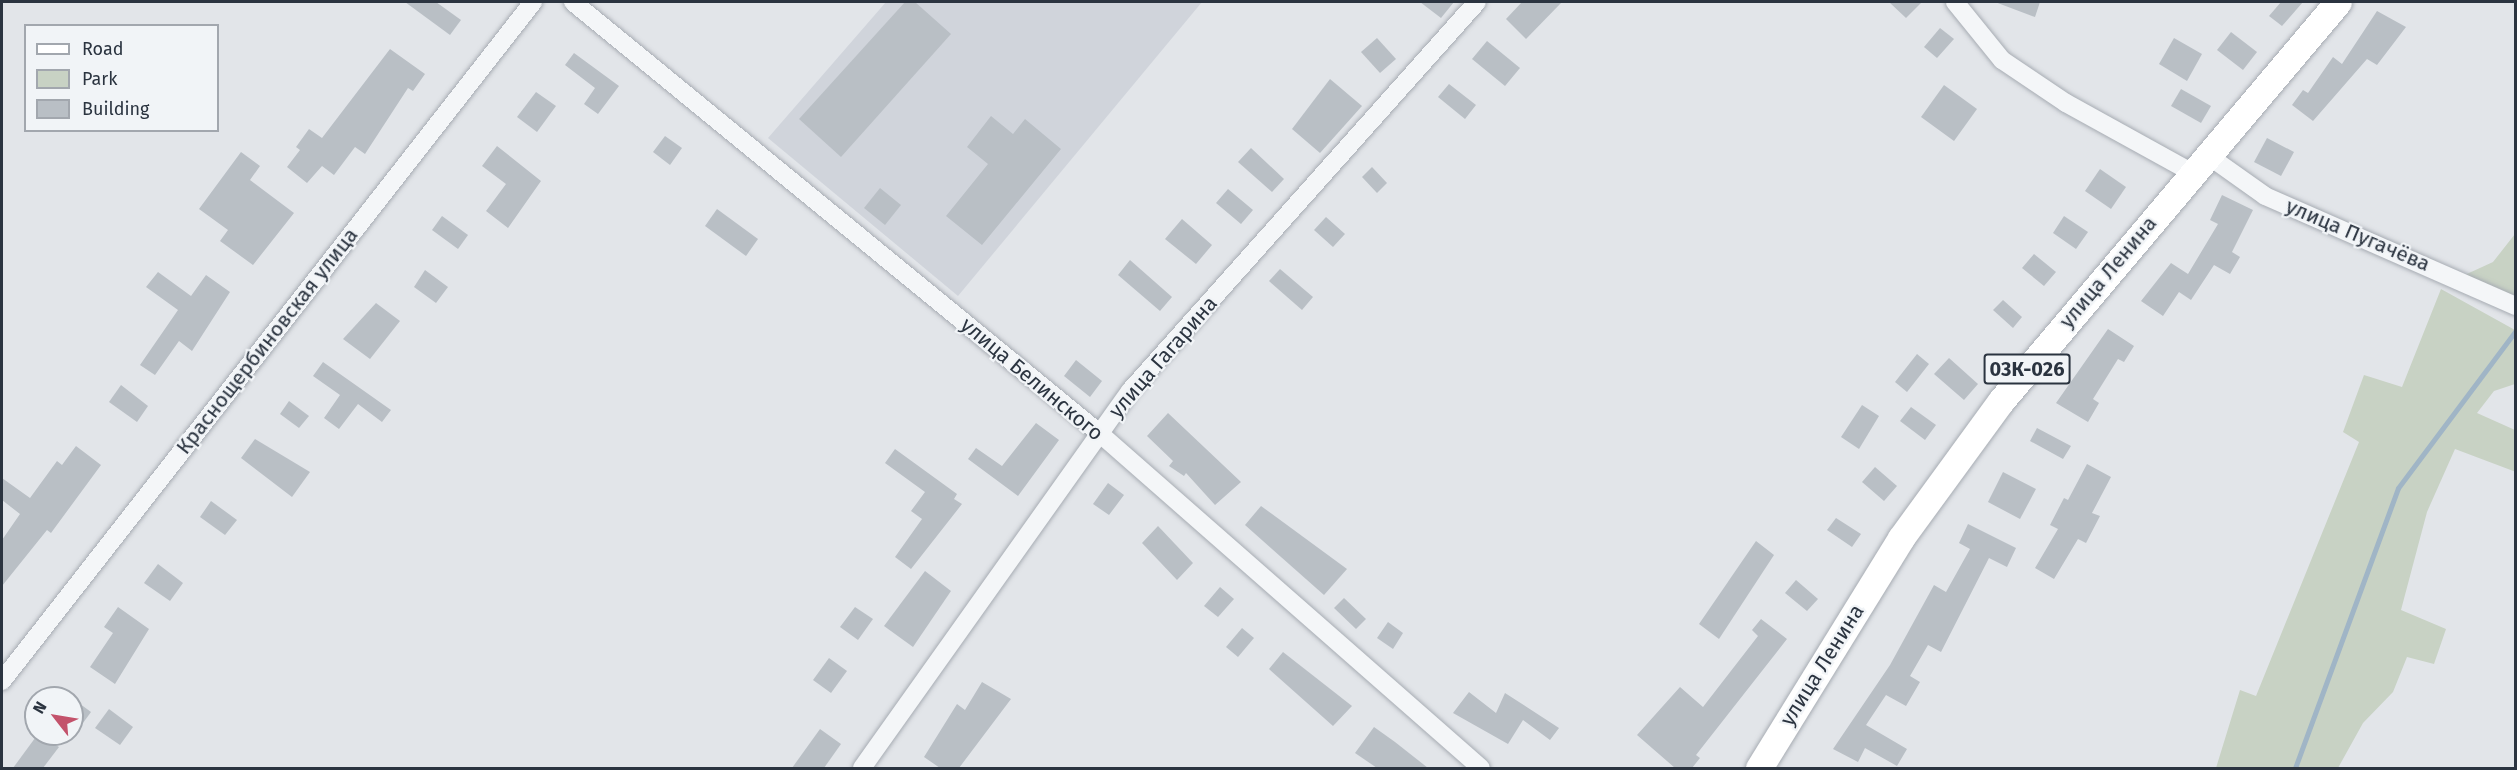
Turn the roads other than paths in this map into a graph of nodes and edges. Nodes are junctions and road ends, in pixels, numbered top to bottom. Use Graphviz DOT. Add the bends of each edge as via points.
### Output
graph roads {
  1 [pos="533,2"];
  2 [pos="573,2"];
  3 [pos="1477,2"];
  4 [pos="2338,2"];
  5 [pos="1962,6"];
  6 [pos="2198,163"];
  7 [pos="2514,306"];
  8 [pos="1098,432"];
  9 [pos="2,681"];
  10 [pos="862,768"];
  11 [pos="1481,768"];
  12 [pos="1760,768"];
  1 -- 9 [label="street, Краснощербиновская улица"];
  2 -- 8 [label="street, улица Белинского"];
  3 -- 8 [label="street, улица Гагарина"];
  4 -- 6 [label="main road, улица Ленина / 03К-026"];
  5 -- 6 [label="street, улица Пугачёва" via="2002,60 2066,103"];
  6 -- 7 [label="street, улица Пугачёва"];
  6 -- 12 [label="main road, улица Ленина / 03К-026" via="2001,401 1901,538"];
  8 -- 10 [label="street, улица Гагарина"];
  8 -- 11 [label="street, улица Белинского"];
}
